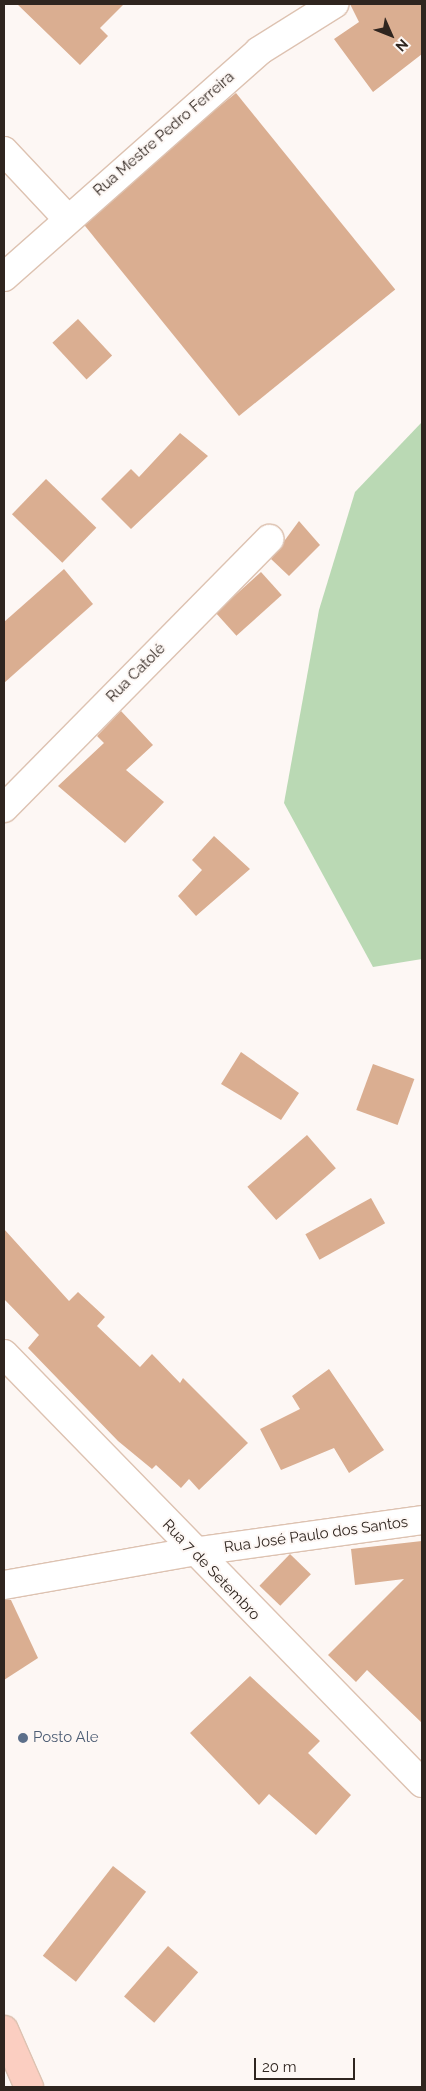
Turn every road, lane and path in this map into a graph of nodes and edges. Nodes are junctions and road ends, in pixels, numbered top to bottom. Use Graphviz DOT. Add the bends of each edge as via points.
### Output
graph roads {
  1 [pos="334,4"];
  2 [pos="4,151"];
  3 [pos="67,218"];
  4 [pos="4,277"];
  5 [pos="269,539"];
  6 [pos="4,808"];
  7 [pos="4,1354"];
  8 [pos="422,1520"];
  9 [pos="192,1552"];
  10 [pos="4,1585"];
  11 [pos="422,1782"];
  12 [pos="4,2030"];
  13 [pos="29,2087"];
  1 -- 3 [label="street, Rua Mestre Pedro Ferreira" via="259,51"];
  2 -- 3 [label="street"];
  3 -- 4 [label="street, Rua Mestre Pedro Ferreira"];
  5 -- 6 [label="street, Rua Catolé"];
  7 -- 9 [label="street, Rua 7 de Setembro"];
  8 -- 9 [label="street, Rua José Paulo dos Santos"];
  9 -- 10 [label="street, Rua José Paulo dos Santos"];
  9 -- 11 [label="street, Rua 7 de Setembro"];
  12 -- 13 [label="main road"];
}
